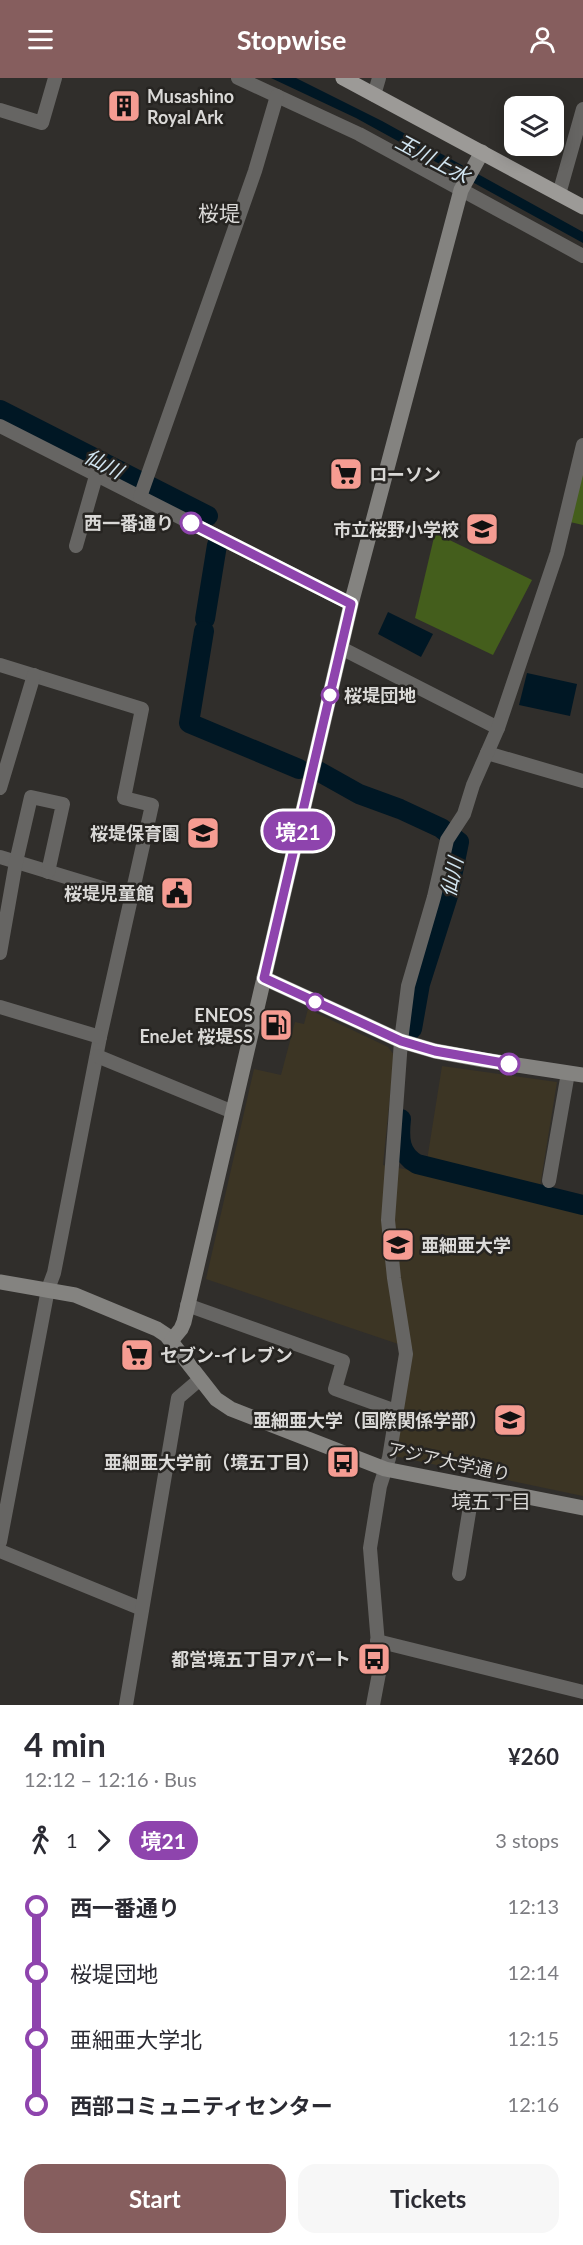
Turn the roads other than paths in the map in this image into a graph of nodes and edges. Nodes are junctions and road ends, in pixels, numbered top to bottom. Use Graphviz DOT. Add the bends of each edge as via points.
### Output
graph roads {
  1 [pos="55,78"];
  2 [pos="238,78"];
  3 [pos="344,78"];
  4 [pos="379,78"];
  5 [pos="374,95"];
  6 [pos="277,96"];
  7 [pos="583,109"];
  8 [pos="0,110"];
  9 [pos="479,157"];
  10 [pos="462,188"];
  11 [pos="559,194"];
  12 [pos="583,207"];
  13 [pos="583,256"];
  14 [pos="0,426"];
  15 [pos="583,445"];
  16 [pos="96,476"];
  17 [pos="144,487"];
  18 [pos="76,546"];
  19 [pos="351,604"];
  20 [pos="341,648"];
  21 [pos="0,665"];
  22 [pos="34,675"];
  23 [pos="498,728"];
  24 [pos="487,753"];
  25 [pos="583,781"];
  26 [pos="0,788"];
  27 [pos="0,857"];
  28 [pos="16,862"];
  29 [pos="48,872"];
  30 [pos="132,897"];
  31 [pos="0,953"];
  32 [pos="264,978"];
  33 [pos="0,1007"];
  34 [pos="100,1036"];
  35 [pos="401,1041"];
  36 [pos="97,1056"];
  37 [pos="575,1074"];
  38 [pos="233,1112"];
  39 [pos="549,1180"];
  40 [pos="0,1282"];
  41 [pos="48,1289"];
  42 [pos="187,1305"];
  43 [pos="171,1341"];
  44 [pos="199,1380"];
  45 [pos="396,1411"];
  46 [pos="385,1468"];
  47 [pos="6,1470"];
  48 [pos="473,1488"];
  49 [pos="583,1508"];
  50 [pos="0,1542"];
  51 [pos="0,1551"];
  52 [pos="459,1574"];
  53 [pos="142,1610"];
  54 [pos="377,1641"];
  55 [pos="583,1692"];
  56 [pos="126,1705"];
  57 [pos="373,1705"];
  1 -- 8 [label="street" via="42,123"];
  2 -- 6 [label="street"];
  3 -- 5 [label="main road"];
  4 -- 5 [label="street"];
  5 -- 9 [label="main road"];
  6 -- 10 [label="street"];
  6 -- 17 [label="street" via="255,171"];
  7 -- 11 [label="street"];
  9 -- 10 [label="street"];
  9 -- 11 [label="main road"];
  10 -- 13 [label="street"];
  10 -- 19 [label="street"];
  11 -- 12 [label="main road"];
  14 -- 16 [label="street"];
  15 -- 23 [label="street" via="557,553"];
  16 -- 17 [label="street"];
  16 -- 18 [label="street"];
  17 -- 19 [label="street"];
  19 -- 20 [label="street"];
  20 -- 23 [label="street"];
  20 -- 32 [label="street"];
  21 -- 22 [label="street"];
  22 -- 26 [label="street"];
  22 -- 30 [label="street" via="142,708 124,798 152,804"];
  23 -- 24 [label="street"];
  24 -- 25 [label="street"];
  24 -- 35 [label="street" via="456,828 447,840 408,986"];
  27 -- 28 [label="street"];
  28 -- 29 [label="street"];
  28 -- 29 [label="street" via="31,797 63,804"];
  28 -- 31 [label="street"];
  29 -- 30 [label="street"];
  30 -- 34 [label="street"];
  32 -- 35 [label="street"];
  32 -- 38 [label="street"];
  33 -- 34 [label="street"];
  34 -- 36 [label="street"];
  35 -- 37 [label="street"];
  35 -- 45 [label="street" via="388,1220 406,1354"];
  36 -- 38 [label="street"];
  36 -- 41 [label="street"];
  37 -- 39 [label="street"];
  38 -- 42 [label="street"];
  40 -- 41 [label="street, アジア大学通り"];
  41 -- 43 [label="street, アジア大学通り" via="75,1295 157,1329"];
  41 -- 47 [label="street"];
  42 -- 43 [label="street" via="181,1329"];
  42 -- 45 [label="street" via="343,1361 335,1389"];
  43 -- 44 [label="street, アジア大学通り"];
  44 -- 46 [label="street, アジア大学通り" via="231,1409"];
  44 -- 53 [label="street" via="178,1398"];
  45 -- 46 [label="street"];
  46 -- 48 [label="street, アジア大学通り"];
  46 -- 54 [label="street" via="370,1548"];
  47 -- 50 [label="street"];
  48 -- 49 [label="street, アジア大学通り"];
  48 -- 52 [label="street"];
  51 -- 53 [label="street"];
  53 -- 56 [label="street"];
  54 -- 55 [label="street"];
  54 -- 57 [label="street" via="380,1668"];
}
